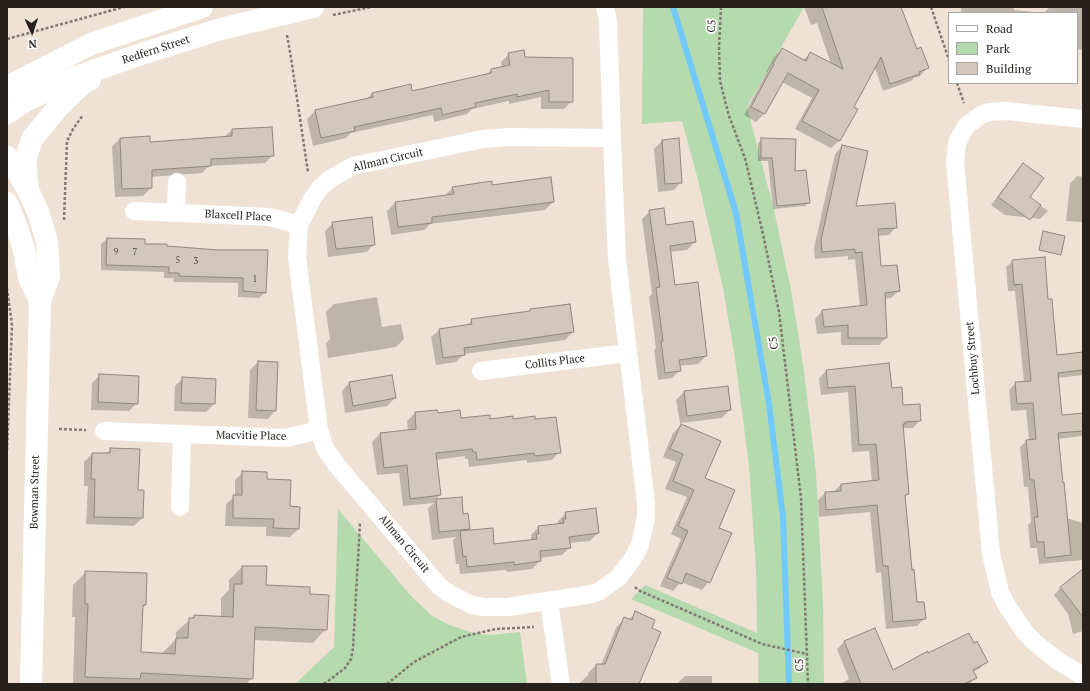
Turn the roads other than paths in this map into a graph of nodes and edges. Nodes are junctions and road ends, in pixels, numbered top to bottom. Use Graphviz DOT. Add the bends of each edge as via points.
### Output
graph roads {
  1 [pos="202,7"];
  2 [pos="605,7"];
  3 [pos="308,10"];
  4 [pos="141,54"];
  5 [pos="7,87"];
  6 [pos="7,113"];
  7 [pos="1083,119"];
  8 [pos="612,138"];
  9 [pos="7,158"];
  10 [pos="177,182"];
  11 [pos="28,190"];
  12 [pos="7,203"];
  13 [pos="134,211"];
  14 [pos="176,213"];
  15 [pos="300,225"];
  16 [pos="40,301"];
  17 [pos="628,353"];
  18 [pos="482,371"];
  19 [pos="319,430"];
  20 [pos="104,431"];
  21 [pos="182,434"];
  22 [pos="180,507"];
  23 [pos="549,601"];
  24 [pos="1083,676"];
  25 [pos="31,684"];
  26 [pos="561,684"];
  1 -- 5 [label="main road" via="91,44"];
  2 -- 8 [label="street, Allman Circuit" via="608,21"];
  3 -- 4 [label="main road, Redfern Street" via="221,29"];
  4 -- 6 [label="main road, Redfern Street" via="76,77"];
  4 -- 11 [label="main road" via="83,83 60,105 32,139 26,158"];
  7 -- 24 [label="street, Lochbuy Street" via="1006,111 989,112 966,126 957,143 955,162 991,554 1000,592 1020,626 1034,642"];
  8 -- 15 [label="street, Allman Circuit" via="483,139 353,166 320,188"];
  8 -- 17 [label="street, Allman Circuit" via="617,259"];
  9 -- 11 [label="main road, Bowman Street"];
  10 -- 14 [label="street"];
  11 -- 16 [label="main road, Bowman Street" via="47,241 49,276"];
  12 -- 16 [label="main road, Bowman Street" via="24,250 29,278"];
  13 -- 14 [label="street, Blaxcell Place"];
  14 -- 15 [label="street, Blaxcell Place" via="270,217"];
  15 -- 19 [label="street, Allman Circuit" via="297,257"];
  16 -- 25 [label="main road, Bowman Street"];
  17 -- 18 [label="street, Collits Place"];
  17 -- 23 [label="street, Allman Circuit" via="646,503 640,545 620,576 598,592"];
  19 -- 21 [label="street, Macvitie Place" via="286,438"];
  19 -- 23 [label="street, Allman Circuit" via="325,448 335,463 439,586 472,605 484,607 508,607"];
  20 -- 21 [label="street, Macvitie Place"];
  21 -- 22 [label="street"];
  23 -- 26 [label="street"];
}
